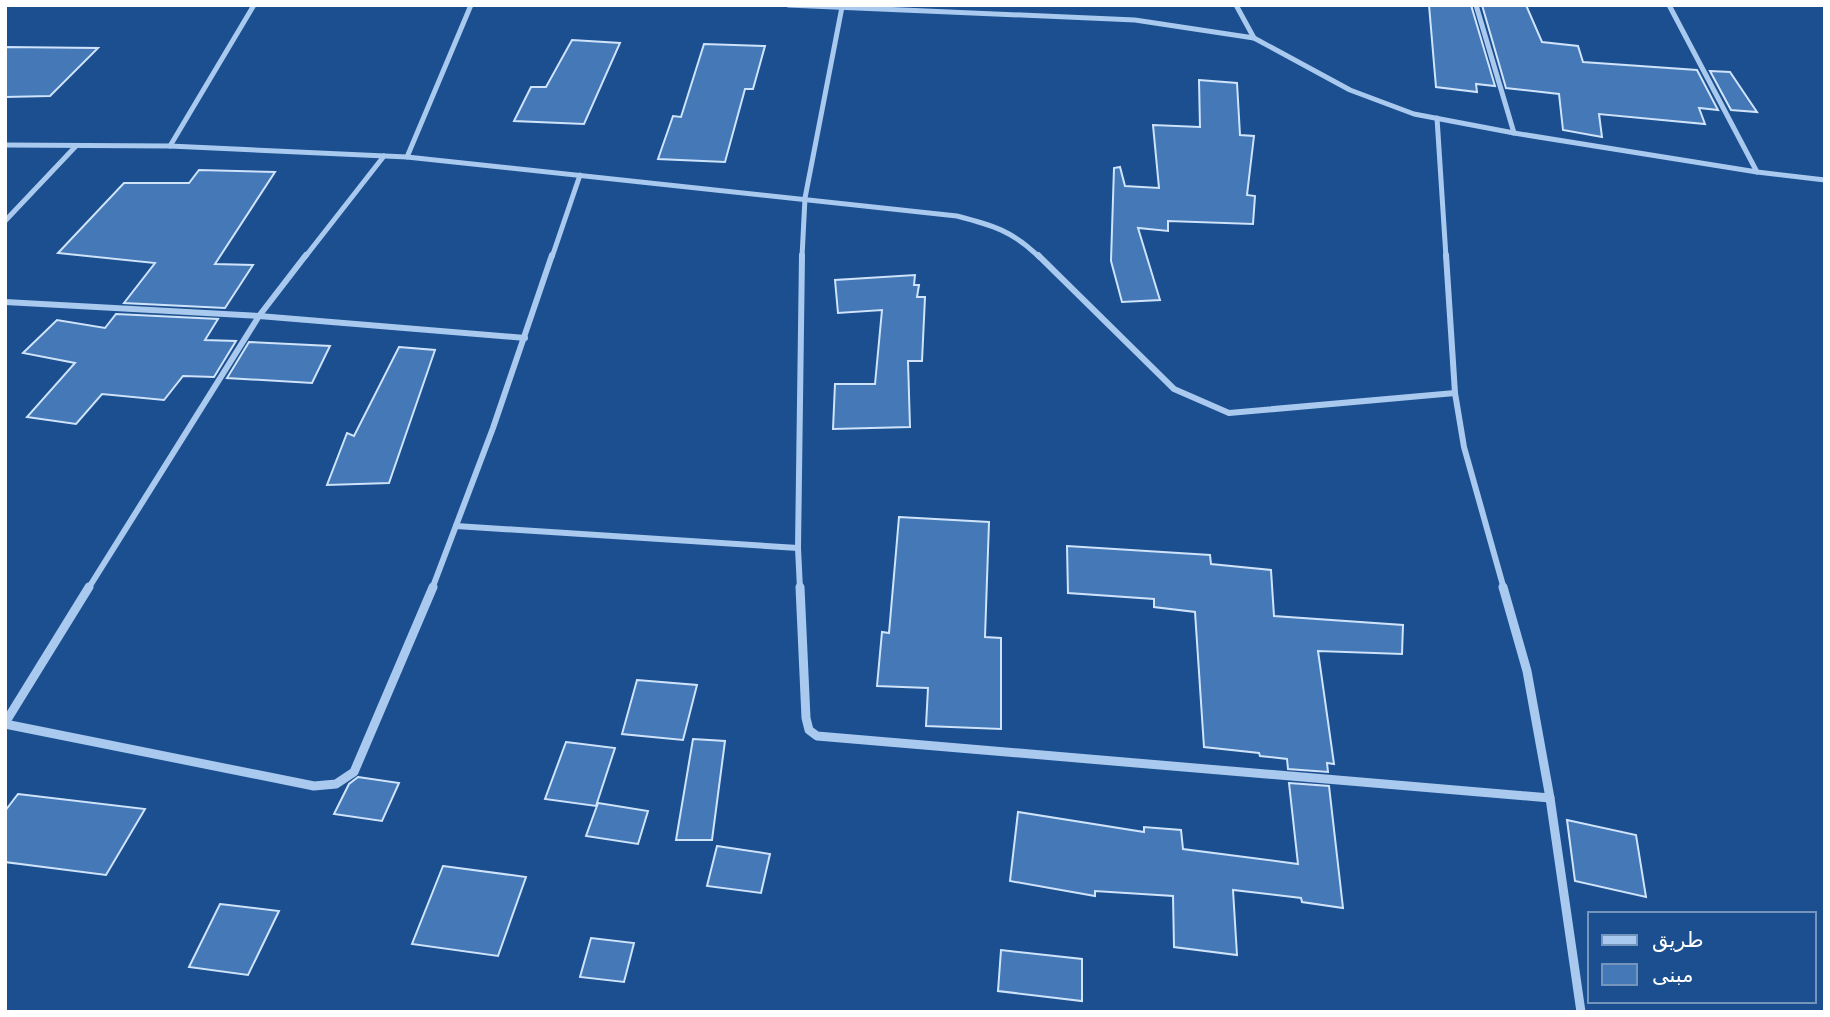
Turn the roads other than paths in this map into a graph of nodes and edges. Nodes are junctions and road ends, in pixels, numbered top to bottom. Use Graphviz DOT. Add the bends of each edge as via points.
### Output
graph roads {
  1 [pos="254,5"];
  2 [pos="471,5"];
  3 [pos="788,5"];
  4 [pos="1236,5"];
  5 [pos="1476,5"];
  6 [pos="1669,5"];
  7 [pos="842,7"];
  8 [pos="868,7"];
  9 [pos="1254,38"];
  10 [pos="1437,118"];
  11 [pos="1514,133"];
  12 [pos="5,145"];
  13 [pos="76,146"];
  14 [pos="170,146"];
  15 [pos="384,156"];
  16 [pos="407,157"];
  17 [pos="1757,172"];
  18 [pos="580,175"];
  19 [pos="1825,180"];
  20 [pos="805,198"];
  21 [pos="5,221"];
  22 [pos="5,302"];
  23 [pos="258,316"];
  24 [pos="524,338"];
  25 [pos="1455,393"];
  26 [pos="456,526"];
  27 [pos="798,548"];
  28 [pos="5,724"];
  29 [pos="1550,798"];
  30 [pos="1581,1012"];
  1 -- 14 [label="street"];
  2 -- 16 [label="street"];
  3 -- 7 [label="street"];
  4 -- 9 [label="street"];
  5 -- 11 [label="street"];
  6 -- 17 [label="street"];
  7 -- 8 [label="street"];
  7 -- 20 [label="street"];
  8 -- 9 [label="street" via="1135,20"];
  9 -- 10 [label="street" via="1350,90"];
  10 -- 11 [label="street"];
  10 -- 25 [label="street"];
  11 -- 17 [label="street"];
  12 -- 13 [label="street"];
  13 -- 14 [label="street"];
  13 -- 21 [label="street"];
  14 -- 15 [label="street"];
  15 -- 16 [label="street"];
  15 -- 23 [label="street"];
  16 -- 18 [label="street"];
  17 -- 19 [label="street"];
  18 -- 20 [label="street"];
  18 -- 24 [label="street"];
  20 -- 25 [label="street" via="957,216 999,227 1025,243 1174,389 1229,413"];
  20 -- 27 [label="street"];
  22 -- 23 [label="street"];
  23 -- 24 [label="street"];
  23 -- 28 [label="street"];
  24 -- 26 [label="street"];
  25 -- 29 [label="street" via="1464,447 1527,671"];
  26 -- 27 [label="street"];
  26 -- 28 [label="street" via="360,761 344,781 314,786"];
  27 -- 29 [label="street" via="806,718 808,730 817,736"];
  29 -- 30 [label="street"];
}
